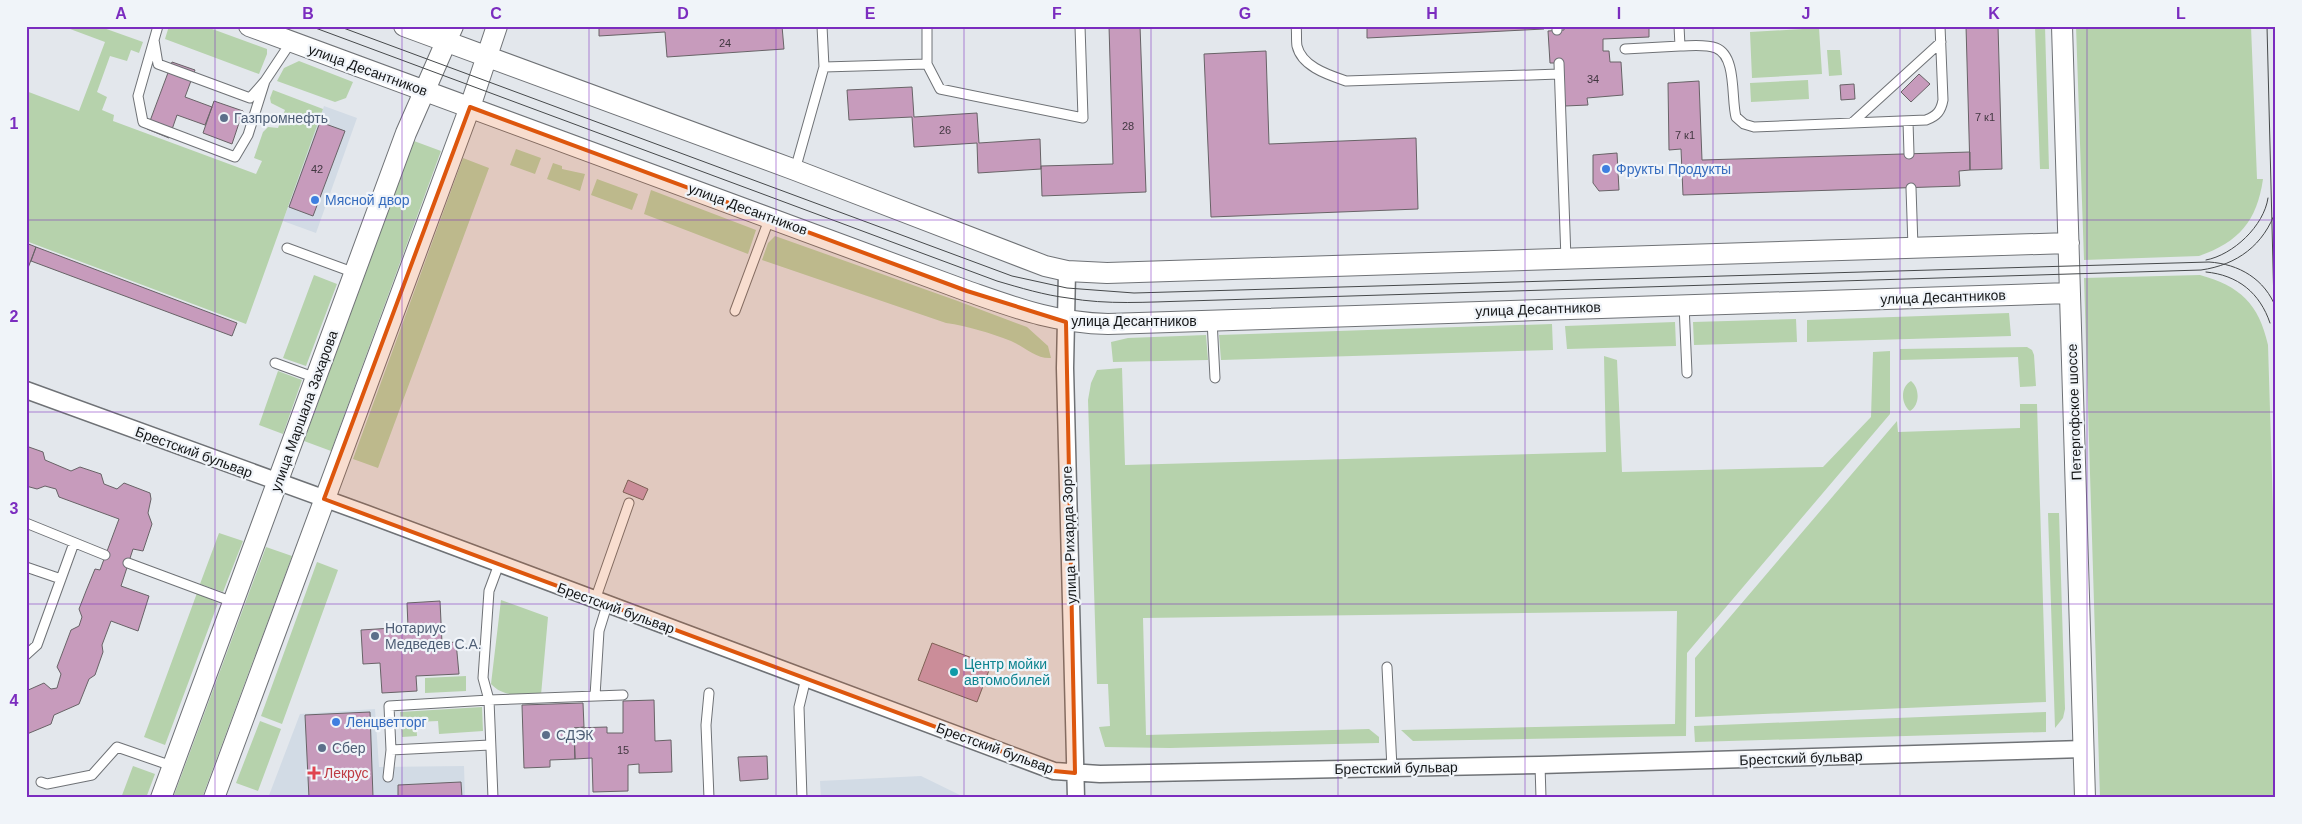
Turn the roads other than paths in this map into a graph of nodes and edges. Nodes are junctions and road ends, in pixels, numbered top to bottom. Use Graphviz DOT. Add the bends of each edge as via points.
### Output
graph roads {
  1 [pos="158,26"];
  2 [pos="249,26"];
  3 [pos="404,26"];
  4 [pos="497,26"];
  5 [pos="822,26"];
  6 [pos="927,26"];
  7 [pos="1080,26"];
  8 [pos="1296,26"];
  9 [pos="1679,26"];
  10 [pos="1940,26"];
  11 [pos="2062,26"];
  12 [pos="450,34"];
  13 [pos="154,40"];
  14 [pos="291,42"];
  15 [pos="1941,42"];
  16 [pos="1680,46"];
  17 [pos="1626,49"];
  18 [pos="487,56"];
  19 [pos="1558,63"];
  20 [pos="927,64"];
  21 [pos="824,67"];
  22 [pos="1559,74"];
  23 [pos="266,81"];
  24 [pos="425,91"];
  25 [pos="470,107"];
  26 [pos="1908,121"];
  27 [pos="1852,123"];
  28 [pos="1909,154"];
  29 [pos="795,170"];
  30 [pos="1911,188"];
  31 [pos="770,217"];
  32 [pos="2069,243"];
  33 [pos="1913,247"];
  34 [pos="287,248"];
  35 [pos="1566,259"];
  36 [pos="1067,271"];
  37 [pos="355,273"];
  38 [pos="2070,293"];
  39 [pos="1684,304"];
  40 [pos="736,311"];
  41 [pos="1212,320"];
  42 [pos="1066,322"];
  43 [pos="275,364"];
  44 [pos="1687,373"];
  45 [pos="316,378"];
  46 [pos="1215,378"];
  47 [pos="26,390"];
  48 [pos="277,483"];
  49 [pos="324,499"];
  50 [pos="629,503"];
  51 [pos="26,524"];
  52 [pos="74,543"];
  53 [pos="106,555"];
  54 [pos="128,563"];
  55 [pos="499,564"];
  56 [pos="26,566"];
  57 [pos="61,579"];
  58 [pos="233,602"];
  59 [pos="601,602"];
  60 [pos="26,656"];
  61 [pos="1387,667"];
  62 [pos="806,678"];
  63 [pos="710,693"];
  64 [pos="623,695"];
  65 [pos="595,696"];
  66 [pos="489,700"];
  67 [pos="490,745"];
  68 [pos="2084,749"];
  69 [pos="391,750"];
  70 [pos="1540,765"];
  71 [pos="172,766"];
  72 [pos="1392,768"];
  73 [pos="1075,773"];
  74 [pos="388,777"];
  75 [pos="41,782"];
  76 [pos="161,798"];
  77 [pos="214,798"];
  78 [pos="494,798"];
  79 [pos="709,798"];
  80 [pos="802,798"];
  81 [pos="1076,798"];
  82 [pos="1541,798"];
  83 [pos="2086,798"];
  1 -- 13 [label="lane"];
  2 -- 14 [label="street, улица Десантников"];
  3 -- 12 [label="street"];
  4 -- 18 [label="street"];
  5 -- 21 [label="lane"];
  6 -- 20 [label="lane"];
  7 -- 20 [label="lane" via="1084,118 940,89"];
  8 -- 22 [label="lane" via="1297,47 1309,64 1346,81"];
  9 -- 16 [label="lane"];
  10 -- 15 [label="lane"];
  11 -- 32 [label="street, Петергофское шоссе"];
  12 -- 18 [label="street"];
  12 -- 24 [label="street, улица Маршала Захарова"];
  13 -- 23 [label="lane" via="158,64 200,80 250,98"];
  13 -- 23 [label="lane" via="138,96 143,122 235,157 248,134"];
  14 -- 23 [label="lane"];
  14 -- 24 [label="street, улица Десантников"];
  15 -- 26 [label="lane" via="1941,109 1935,117"];
  15 -- 27 [label="lane"];
  16 -- 17 [label="lane"];
  16 -- 27 [label="lane" via="1718,48 1727,56 1736,118 1744,124 1754,127"];
  18 -- 25 [label="street"];
  18 -- 29 [label="street"];
  19 -- 22 [label="lane"];
  20 -- 21 [label="lane"];
  21 -- 29 [label="lane"];
  22 -- 35 [label="lane"];
  24 -- 25 [label="street, улица Десантников"];
  24 -- 37 [label="street, улица Маршала Захарова" via="406,133"];
  25 -- 31 [label="street, улица Десантников"];
  25 -- 49 [label="street"];
  26 -- 27 [label="lane"];
  26 -- 28 [label="lane"];
  29 -- 36 [label="street" via="1045,266"];
  30 -- 33 [label="lane"];
  31 -- 40 [label="lane"];
  31 -- 42 [label="street, улица Десантников" via="984,297"];
  32 -- 33 [label="street"];
  32 -- 38 [label="street, Петергофское шоссе"];
  33 -- 35 [label="street"];
  34 -- 37 [label="lane"];
  35 -- 36 [label="street" via="1117,273"];
  36 -- 42 [label="street, улица Рихарда Зорге"];
  37 -- 45 [label="street, улица Маршала Захарова"];
  38 -- 39 [label="street, улица Десантников"];
  38 -- 68 [label="street, Петергофское шоссе"];
  39 -- 41 [label="street, улица Десантников"];
  39 -- 44 [label="lane"];
  41 -- 42 [label="street, улица Десантников" via="1108,324"];
  41 -- 46 [label="lane"];
  42 -- 73 [label="street, улица Рихарда Зорге"];
  43 -- 45 [label="lane"];
  45 -- 48 [label="street, улица Маршала Захарова"];
  47 -- 48 [label="street, Брестский бульвар"];
  48 -- 49 [label="street, Брестский бульвар"];
  48 -- 58 [label="street, улица Маршала Захарова"];
  49 -- 55 [label="street, Брестский бульвар"];
  49 -- 77 [label="street"];
  50 -- 59 [label="lane"];
  51 -- 52 [label="lane"];
  52 -- 53 [label="lane"];
  52 -- 57 [label="lane"];
  54 -- 58 [label="lane"];
  55 -- 59 [label="street, Брестский бульвар"];
  55 -- 66 [label="lane" via="489,591 482,678"];
  56 -- 57 [label="lane"];
  57 -- 60 [label="lane" via="38,645"];
  58 -- 71 [label="street, улица Маршала Захарова"];
  59 -- 62 [label="street, Брестский бульвар"];
  59 -- 65 [label="lane"];
  61 -- 72 [label="lane"];
  62 -- 73 [label="street, Брестский бульвар" via="1054,771"];
  62 -- 80 [label="lane" via="799,706"];
  63 -- 79 [label="lane" via="706,725"];
  64 -- 65 [label="lane"];
  65 -- 66 [label="lane"];
  66 -- 67 [label="lane"];
  66 -- 69 [label="lane" via="389,706"];
  67 -- 69 [label="lane"];
  67 -- 78 [label="lane"];
  68 -- 70 [label="street, Брестский бульвар"];
  68 -- 83 [label="street, Петергофское шоссе"];
  69 -- 74 [label="lane"];
  70 -- 72 [label="street, Брестский бульвар"];
  70 -- 82 [label="lane"];
  71 -- 75 [label="lane" via="117,747 92,775 47,784"];
  71 -- 76 [label="street, улица Маршала Захарова"];
  72 -- 73 [label="street, Брестский бульвар"];
  73 -- 81 [label="street, улица Рихарда Зорге"];
}
